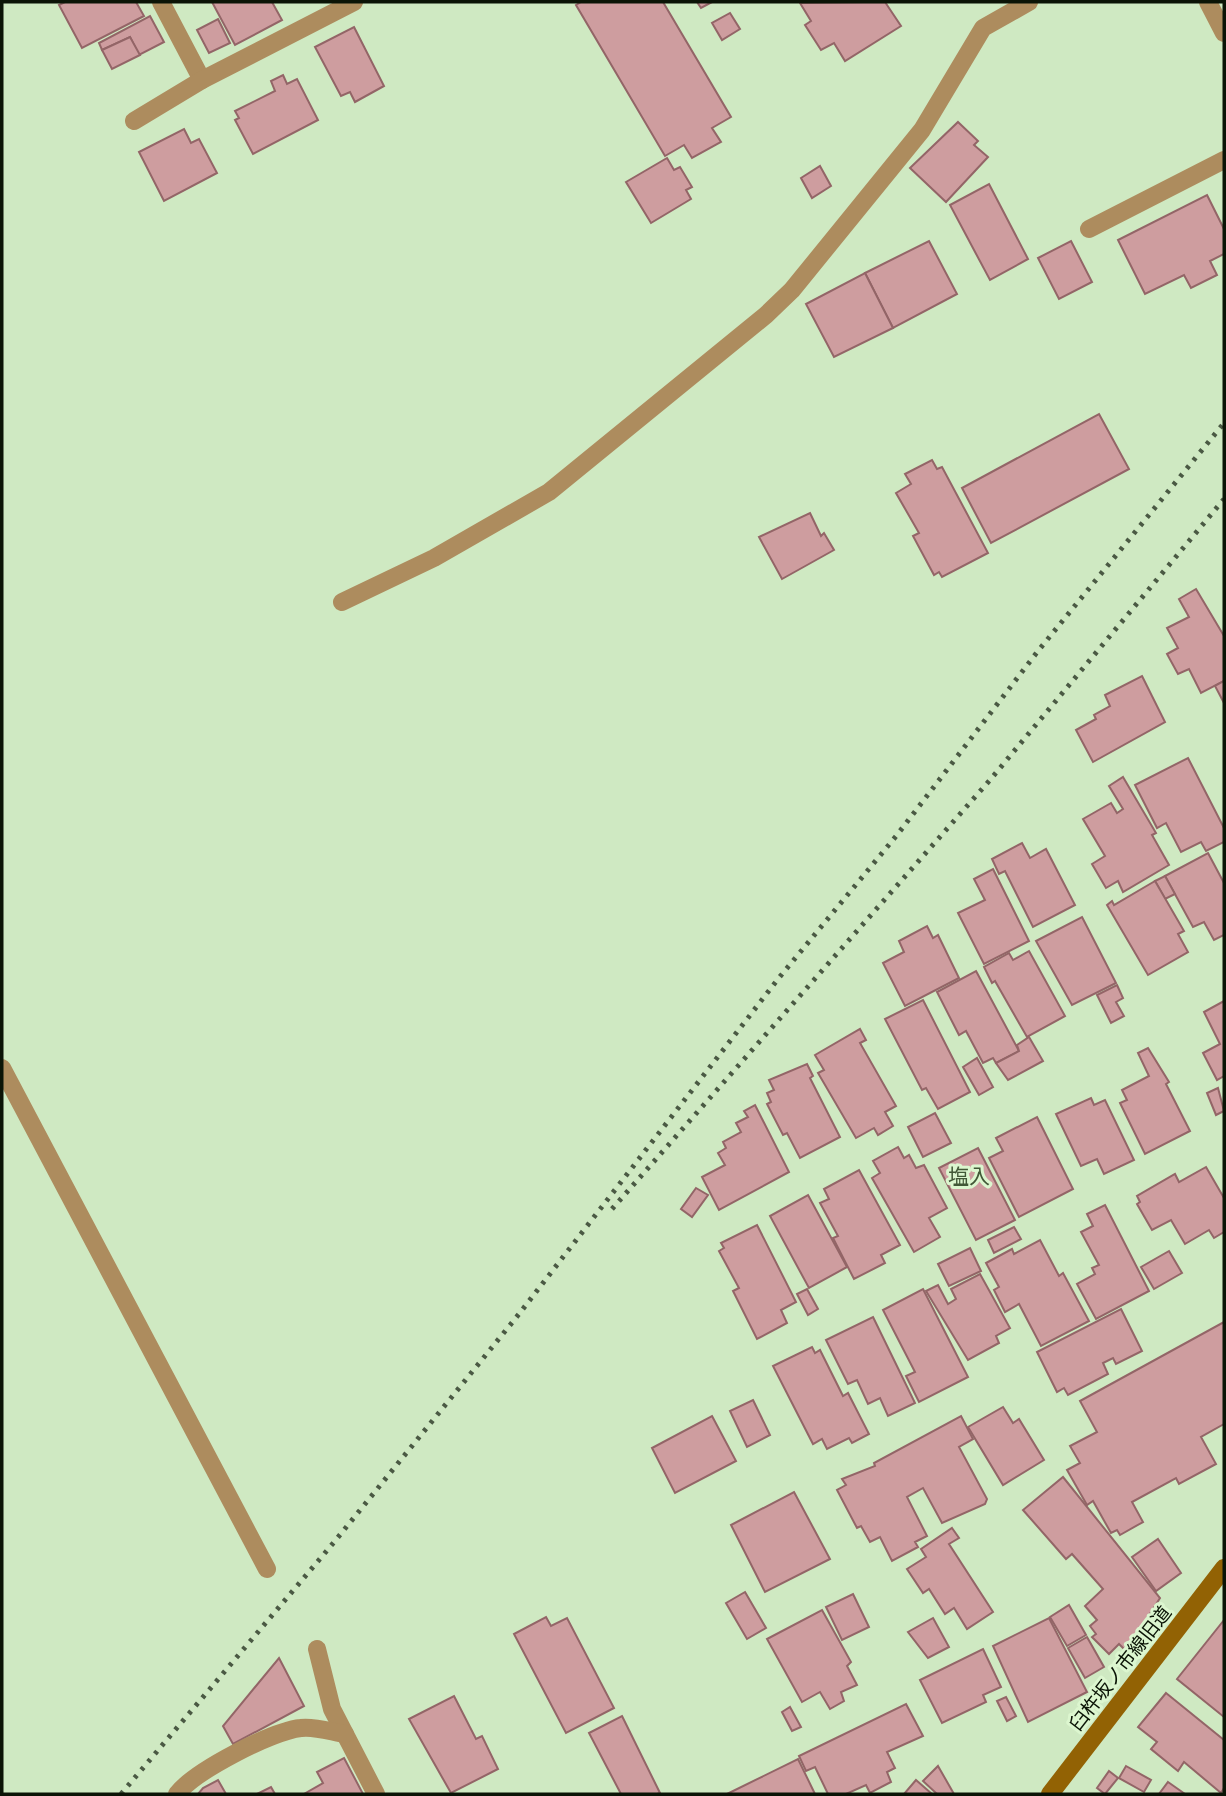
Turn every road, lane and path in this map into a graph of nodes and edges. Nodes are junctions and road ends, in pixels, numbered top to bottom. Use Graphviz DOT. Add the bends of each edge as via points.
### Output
graph roads {
  1 [pos="161,2"];
  2 [pos="354,2"];
  3 [pos="1028,2"];
  4 [pos="1209,2"];
  5 [pos="1224,33"];
  6 [pos="202,80"];
  7 [pos="134,121"];
  8 [pos="1224,160"];
  9 [pos="1090,229"];
  10 [pos="342,602"];
  11 [pos="2,1068"];
  12 [pos="1224,1568"];
  13 [pos="267,1569"];
  14 [pos="317,1649"];
  15 [pos="345,1734"];
  16 [pos="177,1794"];
  17 [pos="376,1794"];
  18 [pos="1050,1794"];
  1 -- 6 [label="street"];
  2 -- 6 [label="street"];
  3 -- 10 [label="street" via="983,28 922,130 792,290 766,315 550,492 434,558"];
  4 -- 5 [label="street"];
  6 -- 7 [label="street"];
  8 -- 9 [label="street"];
  11 -- 13 [label="street"];
  12 -- 18 [label="street, 臼杵坂ノ市線旧道"];
  14 -- 15 [label="street" via="332,1709"];
  15 -- 16 [label="street" via="302,1727 275,1735 204,1771"];
  15 -- 17 [label="street"];
}
